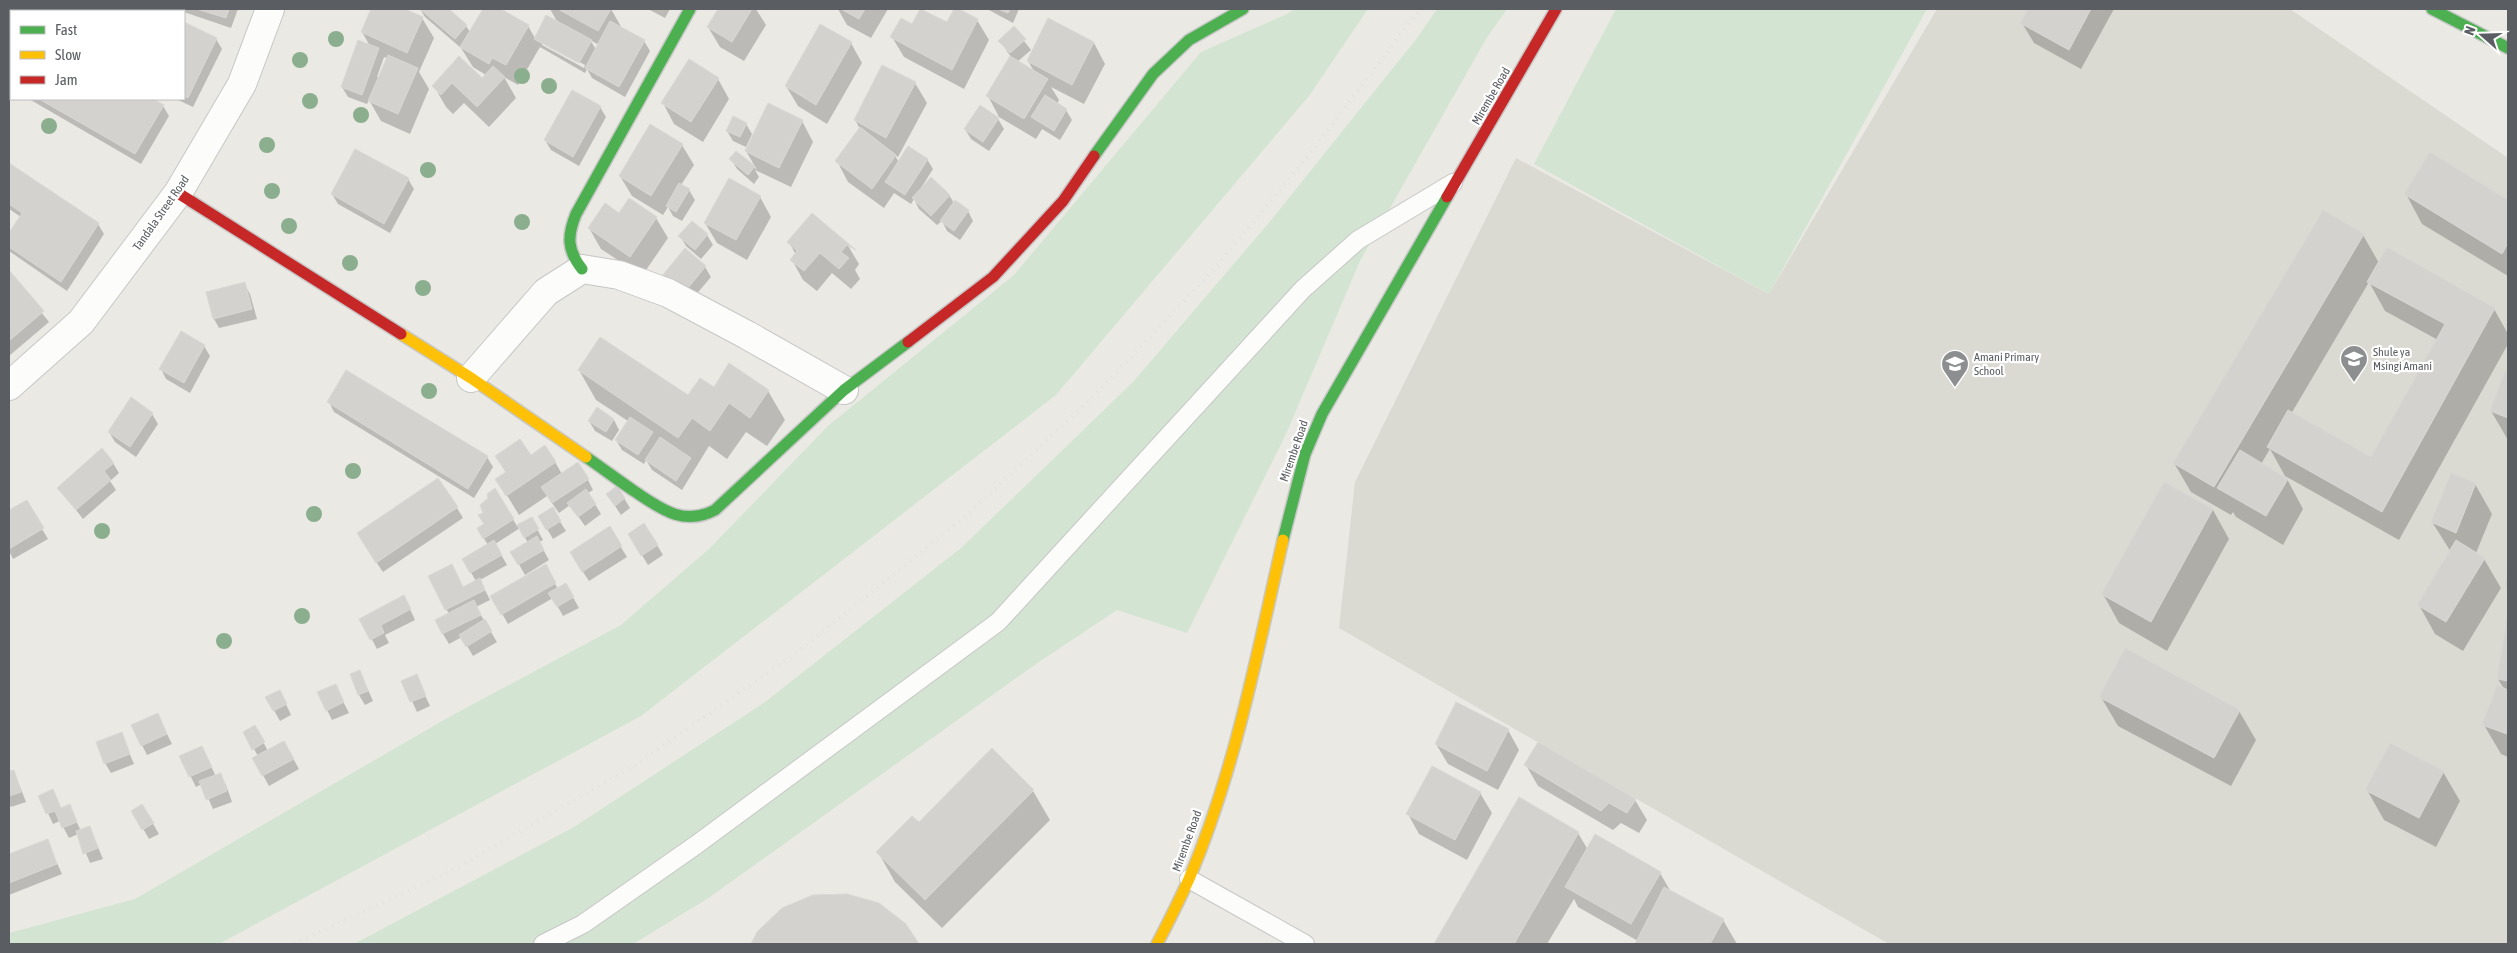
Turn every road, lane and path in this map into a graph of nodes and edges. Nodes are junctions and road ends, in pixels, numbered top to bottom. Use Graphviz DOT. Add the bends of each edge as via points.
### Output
graph roads {
  1 [pos="270,9"];
  2 [pos="690,9"];
  3 [pos="1243,9"];
  4 [pos="1556,9"];
  5 [pos="2432,9"];
  6 [pos="2508,48"];
  7 [pos="1460,179"];
  8 [pos="178,193"];
  9 [pos="582,268"];
  10 [pos="471,378"];
  11 [pos="9,386"];
  12 [pos="844,390"];
  13 [pos="1189,879"];
  14 [pos="542,944"];
  15 [pos="1157,944"];
  16 [pos="1305,944"];
  1 -- 8 [label="street, Tandala Street Road" via="242,84"];
  2 -- 9 [label="street" via="576,214 568,235 570,255"];
  3 -- 12 [label="street" via="1189,40 1153,74 1063,201 993,276"];
  4 -- 7 [label="street, Mirembe Road"];
  5 -- 6 [label="street"];
  7 -- 13 [label="street, Mirembe Road" via="1322,414 1305,454 1240,726"];
  7 -- 14 [label="lane" via="1358,240 1302,289 998,622 688,851 583,924"];
  8 -- 10 [label="street"];
  8 -- 11 [label="street, Tandala Street Road" via="81,322"];
  9 -- 10 [label="street" via="546,292"];
  9 -- 12 [label="street" via="619,275 668,293"];
  10 -- 12 [label="street" via="665,512 692,519 715,510"];
  13 -- 15 [label="street, Mirembe Road"];
  13 -- 16 [label="lane"];
}
